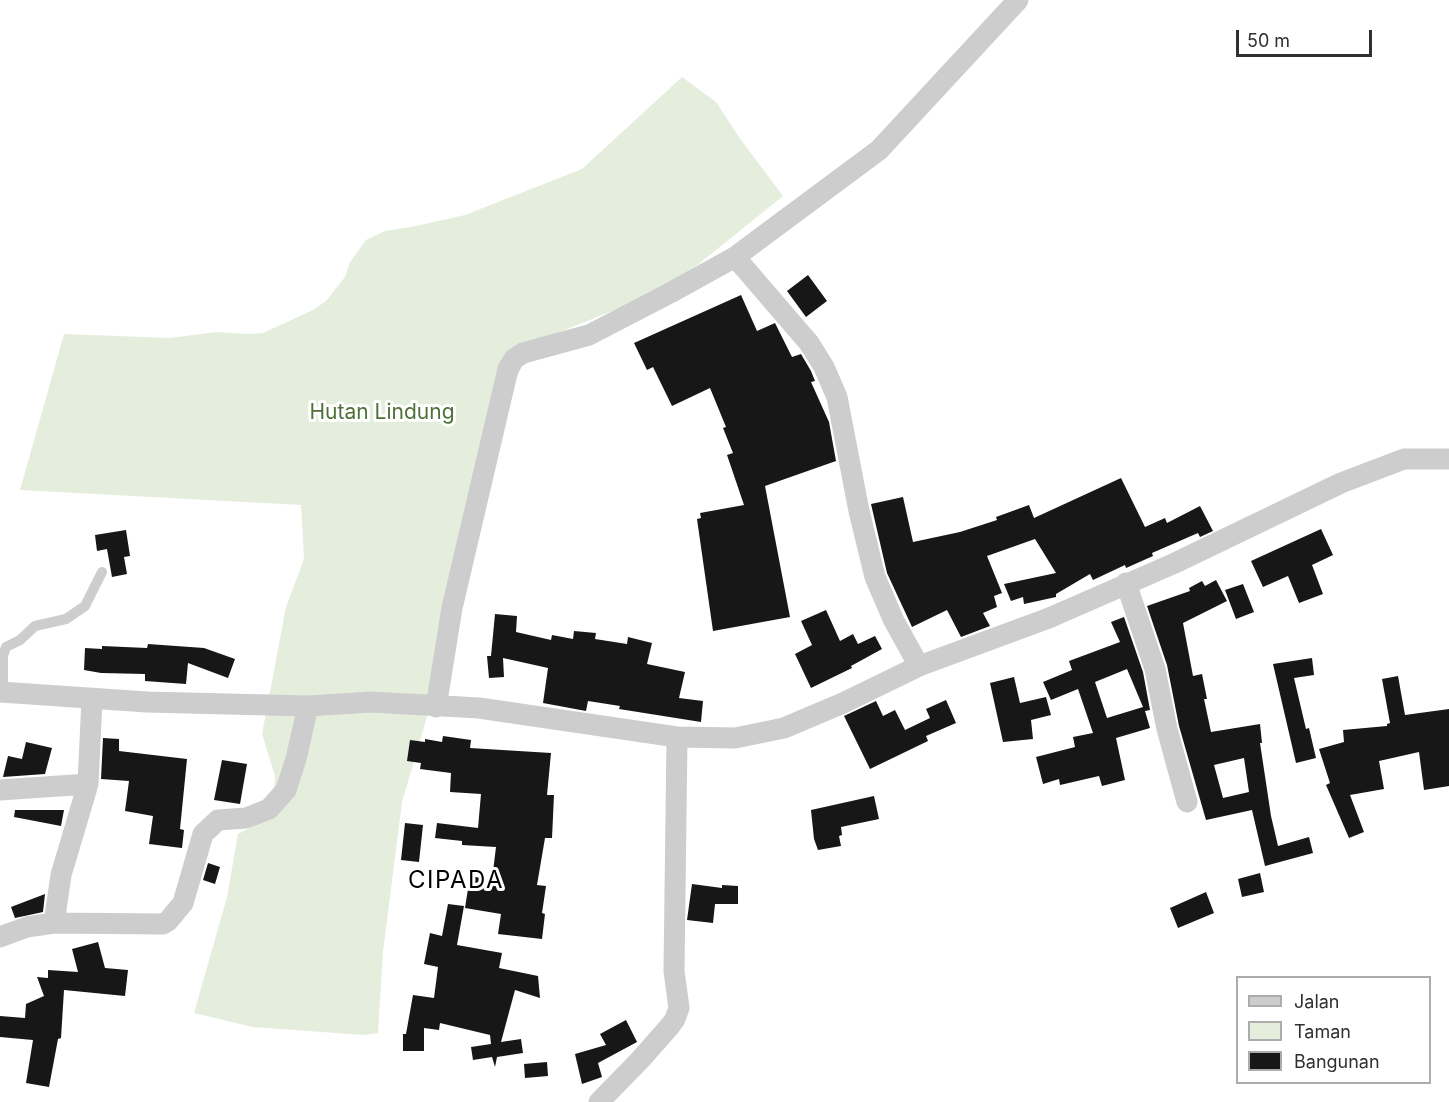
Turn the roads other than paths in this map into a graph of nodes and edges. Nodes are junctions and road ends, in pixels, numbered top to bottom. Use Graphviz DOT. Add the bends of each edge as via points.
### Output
graph roads {
  1 [pos="1017,0"];
  2 [pos="735,257"];
  3 [pos="1449,459"];
  4 [pos="102,572"];
  5 [pos="1126,583"];
  6 [pos="919,666"];
  7 [pos="2,692"];
  8 [pos="92,699"];
  9 [pos="308,706"];
  10 [pos="436,706"];
  11 [pos="677,737"];
  12 [pos="88,784"];
  13 [pos="0,790"];
  14 [pos="1187,801"];
  15 [pos="54,923"];
  16 [pos="0,937"];
  17 [pos="599,1102"];
  1 -- 2 [label="street" via="879,150"];
  2 -- 6 [label="street" via="809,342 833,387 872,569"];
  2 -- 10 [label="street" via="600,330 523,353 510,364 452,608"];
  3 -- 5 [label="street" via="1404,459 1341,483"];
  4 -- 7 [label="lane" via="84,606 66,619 35,626 6,647"];
  5 -- 6 [label="street" via="1049,618"];
  5 -- 14 [label="street" via="1155,669"];
  6 -- 11 [label="street" via="784,728 735,738"];
  7 -- 8 [label="street"];
  8 -- 9 [label="street"];
  8 -- 12 [label="street"];
  9 -- 10 [label="street" via="371,702"];
  9 -- 15 [label="street" via="286,790 269,808 246,818 218,820 203,834 183,903 168,921"];
  10 -- 11 [label="street" via="478,708"];
  11 -- 17 [label="street" via="674,971 679,1008 670,1026"];
  12 -- 13 [label="street"];
  12 -- 15 [label="street" via="61,875"];
  15 -- 16 [label="street"];
}
